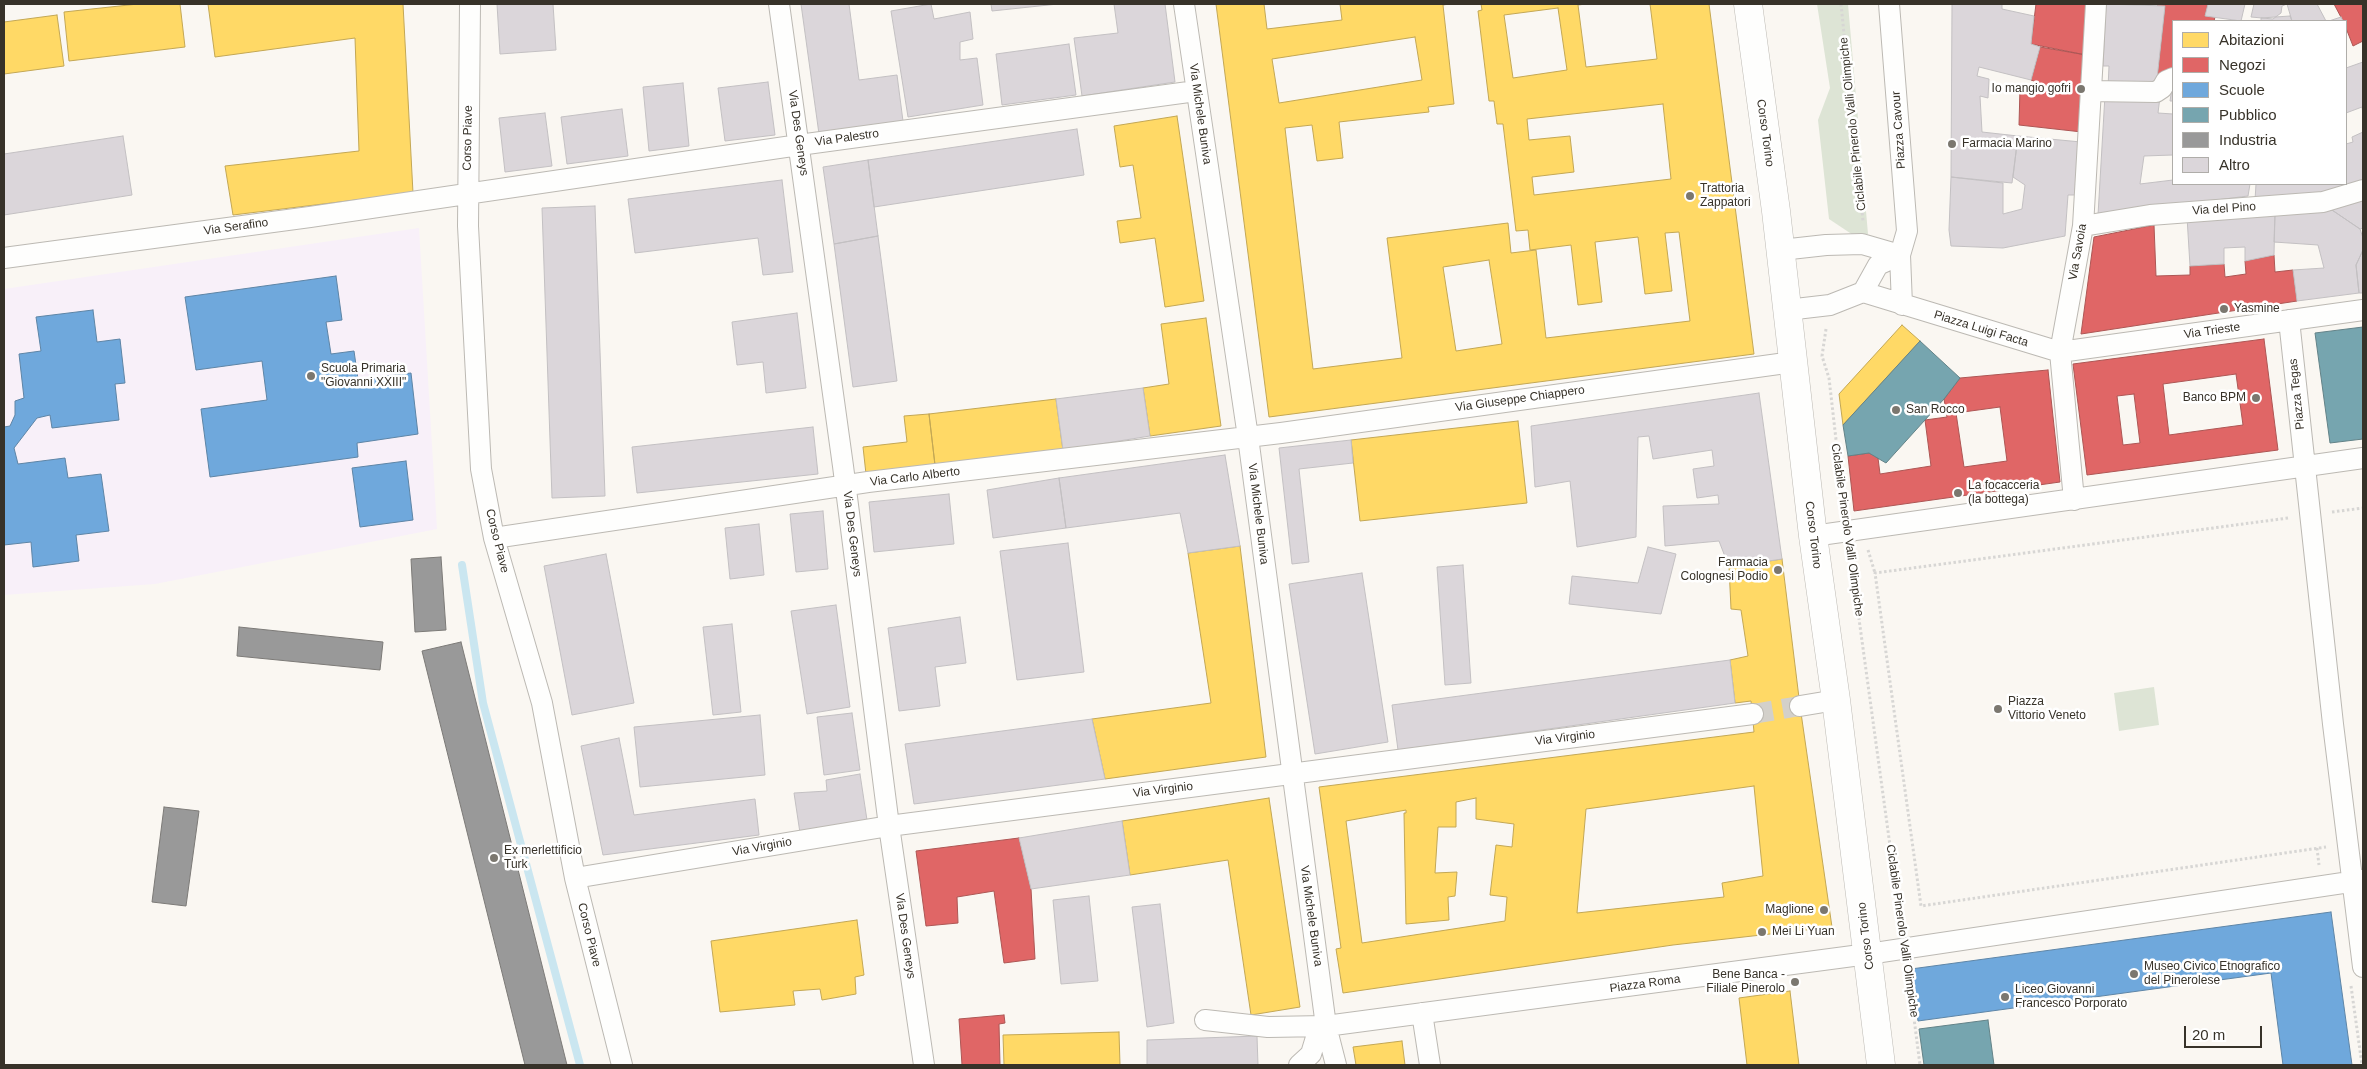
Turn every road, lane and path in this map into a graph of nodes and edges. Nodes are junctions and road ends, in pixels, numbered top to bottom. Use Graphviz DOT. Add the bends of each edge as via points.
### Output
graph roads {
  1 [pos="470,4"];
  2 [pos="779,4"];
  3 [pos="1184,4"];
  4 [pos="1748,4"];
  5 [pos="1840,4"];
  6 [pos="1889,4"];
  7 [pos="2096,4"];
  8 [pos="2172,78"];
  9 [pos="1196,91"];
  10 [pos="2091,91"];
  11 [pos="799,145"];
  12 [pos="2363,190"];
  13 [pos="468,192"];
  14 [pos="2084,226"];
  15 [pos="1862,244"];
  16 [pos="1781,250"];
  17 [pos="1900,255"];
  18 [pos="4,258"];
  19 [pos="1855,295"];
  20 [pos="1902,305"];
  21 [pos="1787,310"];
  22 [pos="2363,310"];
  23 [pos="2289,320"];
  24 [pos="2060,352"];
  25 [pos="1793,362"];
  26 [pos="1248,437"];
  27 [pos="2363,458"];
  28 [pos="2305,467"];
  29 [pos="846,485"];
  30 [pos="2074,500"];
  31 [pos="2363,508"];
  32 [pos="2310,515"];
  33 [pos="1848,533"];
  34 [pos="1813,536"];
  35 [pos="494,538"];
  36 [pos="1836,700"];
  37 [pos="1800,706"];
  38 [pos="1753,714"];
  39 [pos="1291,773"];
  40 [pos="889,826"];
  41 [pos="2347,844"];
  42 [pos="575,878"];
  43 [pos="2358,880"];
  44 [pos="1905,949"];
  45 [pos="1868,954"];
  46 [pos="2363,967"];
  47 [pos="1422,1013"];
  48 [pos="1205,1020"];
  49 [pos="1326,1026"];
  50 [pos="622,1065"];
  51 [pos="924,1065"];
  52 [pos="1299,1065"];
  53 [pos="1336,1065"];
  54 [pos="1430,1065"];
  55 [pos="1882,1065"];
  56 [pos="1920,1065"];
  1 -- 13 [label="street, Corso Piave"];
  2 -- 11 [label="street, Via Des Geneys"];
  3 -- 9 [label="street, Via Michele Buniva"];
  4 -- 16 [label="main road, Corso Torino"];
  5 -- 15 [label="path, Ciclabile Pinerolo Valli Olimpiche" via="1863,222"];
  6 -- 17 [label="street, Piazza Cavour" via="1907,231"];
  7 -- 10 [label="street, Via Savoia"];
  8 -- 10 [label="street" via="2156,92"];
  9 -- 11 [label="street, Via Palestro"];
  9 -- 26 [label="street, Via Michele Buniva"];
  10 -- 14 [label="street, Via Savoia"];
  11 -- 13 [label="street, Via Palestro"];
  11 -- 29 [label="street, Via Des Geneys"];
  12 -- 14 [label="street, Via del Pino" via="2323,202 2150,215"];
  13 -- 18 [label="street, Via Serafino" via="310,217"];
  13 -- 35 [label="street, Corso Piave" via="481,469"];
  14 -- 24 [label="street, Via Savoia"];
  15 -- 16 [label="street"];
  15 -- 17 [label="street"];
  16 -- 21 [label="main road, Corso Torino"];
  17 -- 19 [label="street" via="1878,265"];
  17 -- 20 [label="street"];
  19 -- 20 [label="street, Piazza Luigi Facta"];
  19 -- 21 [label="street" via="1830,305"];
  19 -- 33 [label="path, Ciclabile Pinerolo Valli Olimpiche" via="1828,317 1822,356 1829,378"];
  20 -- 24 [label="street, Piazza Luigi Facta"];
  21 -- 25 [label="main road, Corso Torino"];
  22 -- 23 [label="street, Via Trieste"];
  23 -- 24 [label="street, Via Trieste"];
  23 -- 28 [label="street, Piazza Tegas"];
  24 -- 30 [label="street, Via Savoia"];
  25 -- 26 [label="street, Via Giuseppe Chiappero"];
  25 -- 34 [label="main road, Corso Torino"];
  26 -- 29 [label="street, Via Carlo Alberto"];
  26 -- 39 [label="street, Via Michele Buniva"];
  27 -- 28 [label="street"];
  28 -- 30 [label="street"];
  28 -- 32 [label="street"];
  29 -- 35 [label="street, Via Carlo Alberto"];
  29 -- 40 [label="street, Via Des Geneys"];
  30 -- 33 [label="street"];
  31 -- 32 [label="path"];
  32 -- 41 [label="street"];
  32 -- 41 [label="path" via="1876,573 1921,906"];
  33 -- 34 [label="street"];
  33 -- 44 [label="path, Ciclabile Pinerolo Valli Olimpiche"];
  34 -- 36 [label="main road, Corso Torino"];
  35 -- 42 [label="street, Corso Piave" via="542,702"];
  36 -- 37 [label="street"];
  36 -- 45 [label="main road, Corso Torino"];
  38 -- 39 [label="street, Via Virginio"];
  39 -- 40 [label="street, Via Virginio"];
  39 -- 49 [label="street, Via Michele Buniva"];
  40 -- 42 [label="street, Via Virginio"];
  40 -- 51 [label="street, Via Des Geneys"];
  41 -- 43 [label="street"];
  42 -- 50 [label="street, Corso Piave"];
  43 -- 44 [label="street"];
  43 -- 46 [label="street"];
  44 -- 45 [label="street"];
  44 -- 56 [label="path, Ciclabile Pinerolo Valli Olimpiche"];
  45 -- 47 [label="street, Piazza Roma"];
  45 -- 55 [label="main road, Corso Torino"];
  47 -- 49 [label="street, Piazza Roma"];
  47 -- 54 [label="street"];
  48 -- 49 [label="street" via="1268,1027"];
  49 -- 52 [label="street" via="1318,1031 1311,1054"];
  49 -- 53 [label="street, Via Michele Buniva"];
}
